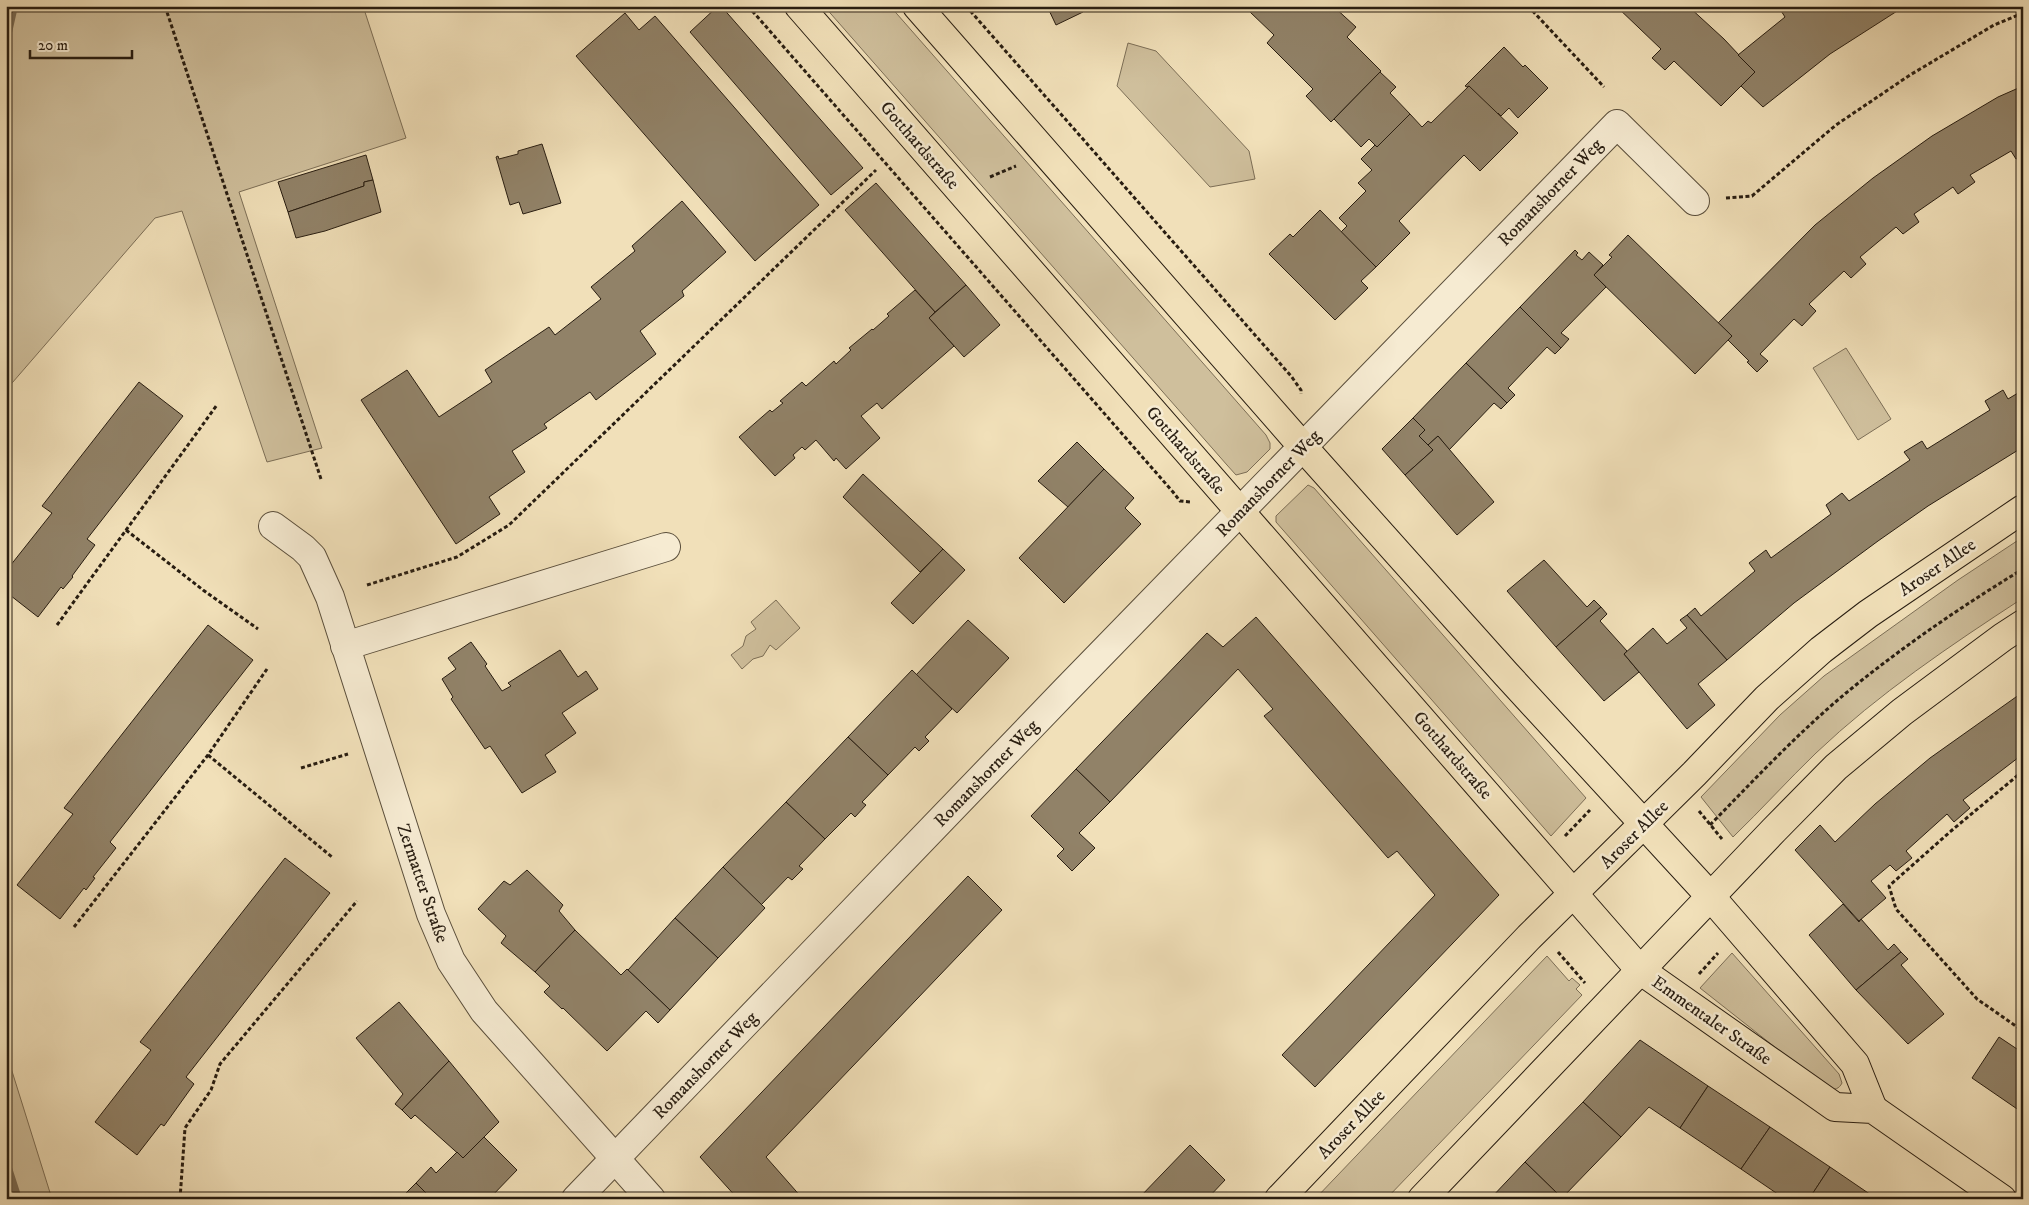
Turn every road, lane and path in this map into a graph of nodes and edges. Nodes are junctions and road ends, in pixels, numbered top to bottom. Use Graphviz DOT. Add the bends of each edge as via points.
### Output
graph roads {
  1 [pos="165,6"];
  2 [pos="748,6"];
  3 [pos="799,6"];
  4 [pos="917,6"];
  5 [pos="966,6"];
  6 [pos="1358,6"];
  7 [pos="1388,6"];
  8 [pos="1528,6"];
  9 [pos="2023,13"];
  10 [pos="1604,87"];
  11 [pos="1019,165"];
  12 [pos="876,170"];
  13 [pos="986,178"];
  14 [pos="1695,201"];
  15 [pos="1301,400"];
  16 [pos="217,404"];
  17 [pos="1302,447"];
  18 [pos="321,479"];
  19 [pos="2023,509"];
  20 [pos="1240,511"];
  21 [pos="273,526"];
  22 [pos="126,530"];
  23 [pos="666,548"];
  24 [pos="2023,569"];
  25 [pos="367,585"];
  26 [pos="2023,624"];
  27 [pos="56,625"];
  28 [pos="258,629"];
  29 [pos="345,646"];
  30 [pos="267,669"];
  31 [pos="208,755"];
  32 [pos="332,759"];
  33 [pos="301,768"];
  34 [pos="2023,771"];
  35 [pos="1694,805"];
  36 [pos="1593,807"];
  37 [pos="1643,825"];
  38 [pos="1710,825"];
  39 [pos="1563,837"];
  40 [pos="1726,845"];
  41 [pos="332,857"];
  42 [pos="1573,894"];
  43 [pos="1711,897"];
  44 [pos="357,901"];
  45 [pos="74,927"];
  46 [pos="1554,949"];
  47 [pos="1719,952"];
  48 [pos="1640,970"];
  49 [pos="1692,982"];
  50 [pos="1589,987"];
  51 [pos="2023,1031"];
  52 [pos="1873,1109"];
  53 [pos="616,1158"];
  54 [pos="180,1199"];
  55 [pos="576,1199"];
  56 [pos="651,1199"];
  57 [pos="1279,1199"];
  58 [pos="1422,1199"];
  59 [pos="2002,1199"];
  1 -- 18 [label="path"];
  2 -- 20 [label="path" via="1180,501"];
  3 -- 20 [label="main road, Gotthardstraße"];
  4 -- 17 [label="main road"];
  5 -- 15 [label="path" via="1291,376 1300,390"];
  6 -- 7 [label="path"];
  8 -- 10 [label="path"];
  9 -- 14 [label="path" via="1994,25 1910,74 1836,125 1752,196"];
  11 -- 13 [label="path"];
  12 -- 25 [label="path" via="509,525 457,556"];
  14 -- 17 [label="street, Romanshorner Weg" via="1617,124"];
  16 -- 22 [label="path"];
  17 -- 20 [label="street, Romanshorner Weg"];
  17 -- 37 [label="main road"];
  19 -- 37 [label="main road, Aroser Allee" via="1890,598 1821,650 1767,698"];
  20 -- 42 [label="main road, Gotthardstraße"];
  20 -- 53 [label="street, Romanshorner Weg"];
  21 -- 29 [label="street, Zermatter Straße" via="312,557 330,597"];
  22 -- 27 [label="path"];
  22 -- 28 [label="path"];
  23 -- 29 [label="street"];
  24 -- 38 [label="path" via="1977,597 1846,693"];
  26 -- 43 [label="main road" via="1902,712 1836,767"];
  29 -- 53 [label="street, Zermatter Straße" via="431,914 451,961 484,1011"];
  30 -- 31 [label="path"];
  31 -- 41 [label="path"];
  31 -- 45 [label="path"];
  32 -- 33 [label="path"];
  34 -- 51 [label="path" via="1889,886 1896,909 1977,999"];
  35 -- 38 [label="path"];
  36 -- 39 [label="path"];
  37 -- 42 [label="main road, Aroser Allee"];
  37 -- 43 [label="main road"];
  38 -- 40 [label="path"];
  42 -- 48 [label="main road, Emmentaler Straße"];
  42 -- 57 [label="main road, Aroser Allee"];
  43 -- 48 [label="main road"];
  43 -- 52 [label="main road" via="1855,1064"];
  44 -- 54 [label="path" via="220,1064 211,1090 185,1128"];
  46 -- 50 [label="path"];
  47 -- 49 [label="path"];
  48 -- 52 [label="main road, Emmentaler Straße" via="1835,1107"];
  48 -- 58 [label="main road"];
  52 -- 59 [label="main road"];
  53 -- 55 [label="street, Romanshorner Weg"];
  53 -- 56 [label="street, Zermatter Straße"];
}
